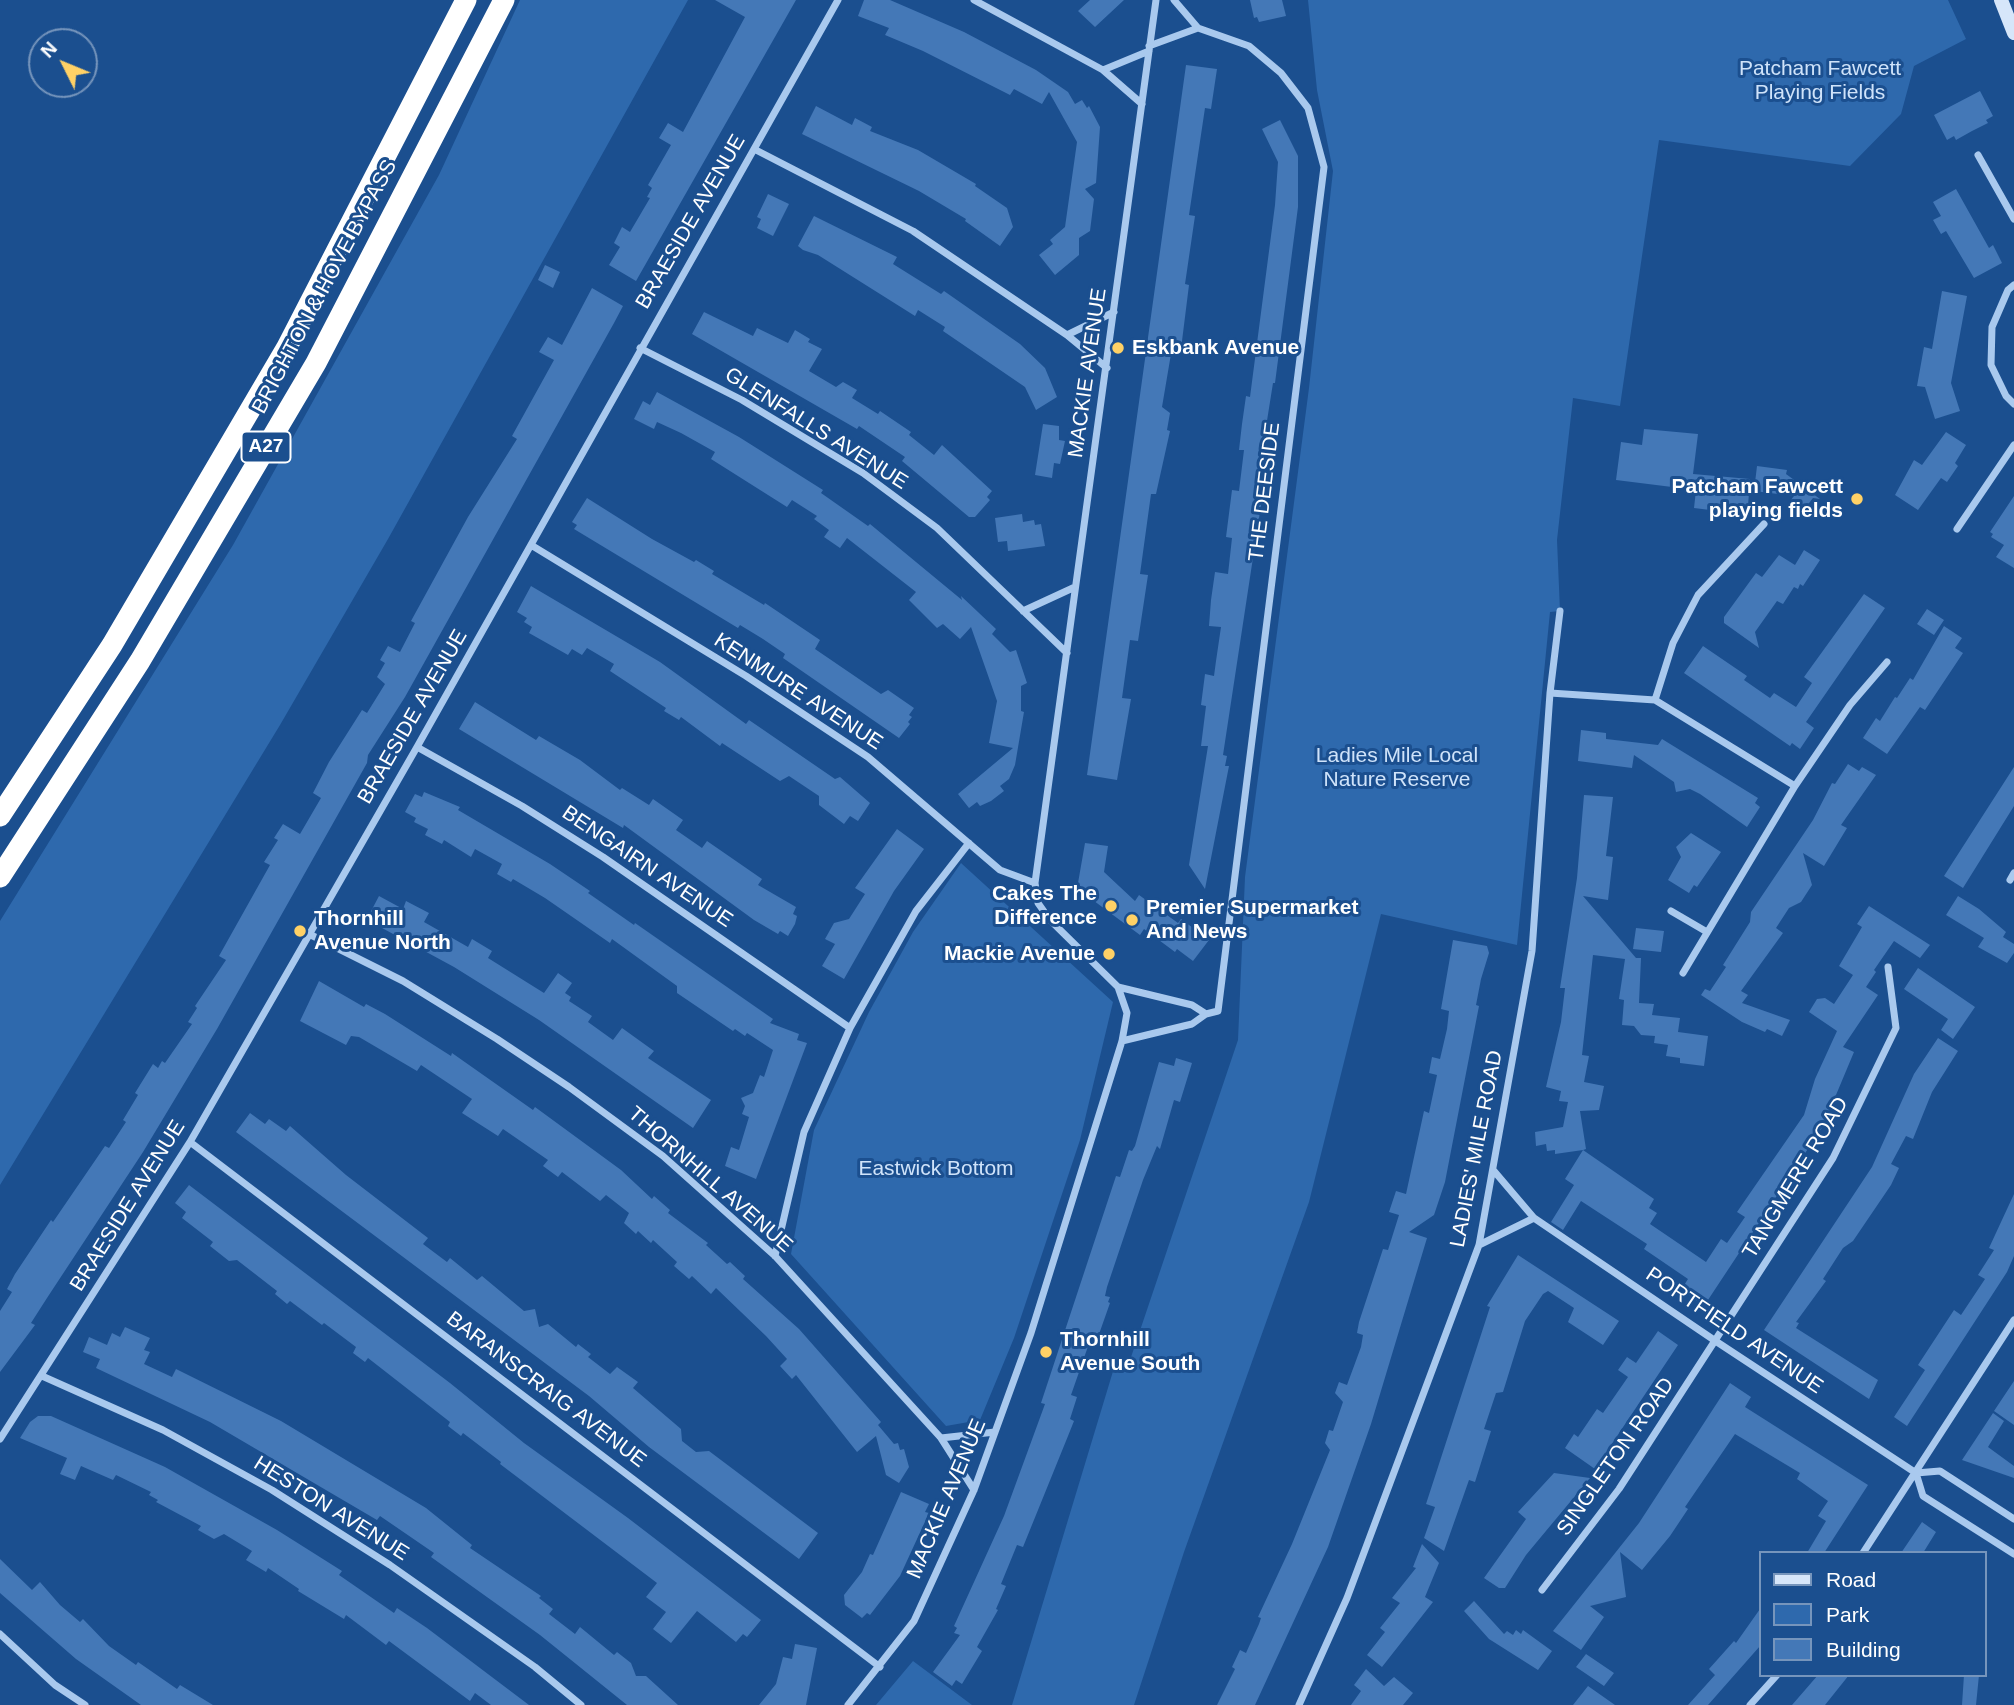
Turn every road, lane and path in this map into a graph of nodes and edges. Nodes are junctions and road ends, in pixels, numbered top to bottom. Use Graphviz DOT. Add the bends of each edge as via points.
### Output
graph roads {
  1 [pos="466,0"];
  2 [pos="504,0"];
  3 [pos="838,0"];
  4 [pos="974,0"];
  5 [pos="1156,0"];
  6 [pos="1174,0"];
  7 [pos="2001,0"];
  8 [pos="1198,28"];
  9 [pos="2014,33"];
  10 [pos="1149,48"];
  11 [pos="1103,70"];
  12 [pos="1142,104"];
  13 [pos="754,149"];
  14 [pos="1978,155"];
  15 [pos="2014,219"];
  16 [pos="2014,285"];
  17 [pos="1114,312"];
  18 [pos="1067,335"];
  19 [pos="640,348"];
  20 [pos="1107,368"];
  21 [pos="2014,404"];
  22 [pos="2014,445"];
  23 [pos="1764,524"];
  24 [pos="1957,529"];
  25 [pos="531,545"];
  26 [pos="1075,587"];
  27 [pos="1023,611"];
  28 [pos="1560,611"];
  29 [pos="1067,653"];
  30 [pos="1887,662"];
  31 [pos="1550,693"];
  32 [pos="1655,700"];
  33 [pos="417,747"];
  34 [pos="1795,786"];
  35 [pos="0,817"];
  36 [pos="970,842"];
  37 [pos="0,877"];
  38 [pos="1035,883"];
  39 [pos="1671,911"];
  40 [pos="1707,932"];
  41 [pos="309,934"];
  42 [pos="1888,967"];
  43 [pos="1683,973"];
  44 [pos="1118,987"];
  45 [pos="1206,1014"];
  46 [pos="850,1028"];
  47 [pos="1122,1041"];
  48 [pos="190,1142"];
  49 [pos="1494,1171"];
  50 [pos="1534,1218"];
  51 [pos="1479,1245"];
  52 [pos="775,1256"];
  53 [pos="2014,1320"];
  54 [pos="1717,1342"];
  55 [pos="41,1376"];
  56 [pos="995,1432"];
  57 [pos="941,1438"];
  58 [pos="0,1439"];
  59 [pos="1916,1473"];
  60 [pos="974,1490"];
  61 [pos="2014,1519"];
  62 [pos="1864,1551"];
  63 [pos="2014,1554"];
  64 [pos="1542,1590"];
  65 [pos="0,1634"];
  66 [pos="880,1667"];
  67 [pos="1775,1677"];
  68 [pos="85,1705"];
  69 [pos="581,1705"];
  70 [pos="848,1705"];
  71 [pos="1299,1705"];
  72 [pos="1751,1705"];
  1 -- 35 [label="highway, BRIGHTON & HOVE BYPASS / A27" via="287,347 112,645"];
  2 -- 37 [label="highway, BRIGHTON & HOVE BYPASS / A27" via="316,363 139,661"];
  3 -- 13 [label="street, BRAESIDE AVENUE"];
  4 -- 11 [label="street"];
  5 -- 10 [label="street, MACKIE AVENUE"];
  6 -- 8 [label="street, THE DEESIDE"];
  7 -- 9 [label="street"];
  8 -- 10 [label="street"];
  8 -- 45 [label="street, THE DEESIDE" via="1249,46 1281,73 1308,108 1324,167 1218,1011"];
  10 -- 11 [label="street"];
  10 -- 12 [label="street, MACKIE AVENUE"];
  11 -- 12 [label="street"];
  12 -- 17 [label="street, MACKIE AVENUE"];
  13 -- 18 [label="street" via="913,230"];
  13 -- 19 [label="street, BRAESIDE AVENUE"];
  14 -- 15 [label="street"];
  16 -- 21 [label="street" via="1992,327 1990,365"];
  17 -- 18 [label="street"];
  17 -- 20 [label="street, MACKIE AVENUE"];
  18 -- 20 [label="street"];
  19 -- 25 [label="street, BRAESIDE AVENUE"];
  19 -- 27 [label="street, GLENFALLS AVENUE" via="742,400 863,473 937,528"];
  20 -- 26 [label="street, MACKIE AVENUE"];
  22 -- 24 [label="street"];
  23 -- 32 [label="street" via="1698,595 1673,643"];
  25 -- 33 [label="street, BRAESIDE AVENUE"];
  25 -- 36 [label="street, KENMURE AVENUE" via="746,676 868,757"];
  26 -- 27 [label="street"];
  26 -- 29 [label="street, MACKIE AVENUE"];
  27 -- 29 [label="street, GLENFALLS AVENUE"];
  28 -- 31 [label="street, LADIES' MILE ROAD"];
  29 -- 38 [label="street, MACKIE AVENUE"];
  30 -- 34 [label="street" via="1850,705"];
  31 -- 32 [label="street"];
  31 -- 49 [label="street, LADIES' MILE ROAD" via="1532,951"];
  32 -- 34 [label="street"];
  33 -- 41 [label="street, BRAESIDE AVENUE"];
  33 -- 46 [label="street, BENGAIRN AVENUE" via="603,857"];
  34 -- 40 [label="street"];
  36 -- 38 [label="street, KENMURE AVENUE" via="1000,870"];
  36 -- 46 [label="street" via="916,911"];
  38 -- 44 [label="street, MACKIE AVENUE" via="1038,903 1050,920"];
  39 -- 40 [label="street"];
  40 -- 43 [label="street"];
  41 -- 48 [label="street, BRAESIDE AVENUE"];
  41 -- 52 [label="street, THORNHILL AVENUE" via="402,981 569,1087 663,1156"];
  42 -- 54 [label="street, TANGMERE ROAD" via="1896,1028 1833,1158"];
  44 -- 45 [label="street" via="1192,1005"];
  44 -- 47 [label="street, MACKIE AVENUE" via="1127,1013"];
  45 -- 47 [label="street" via="1192,1024"];
  46 -- 52 [label="street" via="804,1132"];
  47 -- 56 [label="street, MACKIE AVENUE" via="1031,1333"];
  48 -- 55 [label="street, BRAESIDE AVENUE"];
  48 -- 66 [label="street, BARANSCRAIG AVENUE"];
  49 -- 50 [label="street, PORTFIELD AVENUE"];
  49 -- 51 [label="street, LADIES' MILE ROAD"];
  50 -- 51 [label="street"];
  50 -- 54 [label="street, PORTFIELD AVENUE"];
  51 -- 71 [label="street, LADIES' MILE ROAD" via="1348,1598"];
  52 -- 57 [label="street, THORNHILL AVENUE"];
  53 -- 59 [label="street"];
  54 -- 59 [label="street, PORTFIELD AVENUE"];
  54 -- 64 [label="street, SINGLETON ROAD" via="1619,1489"];
  55 -- 58 [label="street, BRAESIDE AVENUE"];
  55 -- 69 [label="street, HESTON AVENUE" via="163,1430 272,1490 401,1573"];
  56 -- 57 [label="street"];
  56 -- 60 [label="street, MACKIE AVENUE"];
  57 -- 60 [label="street, THORNHILL AVENUE"];
  59 -- 61 [label="street, PORTFIELD AVENUE" via="1940,1471"];
  59 -- 62 [label="street"];
  59 -- 63 [label="street, PORTFIELD AVENUE" via="1923,1496"];
  60 -- 66 [label="street, MACKIE AVENUE" via="914,1621"];
  65 -- 68 [label="street" via="55,1685"];
  66 -- 70 [label="street, MACKIE AVENUE"];
  67 -- 72 [label="street"];
}
